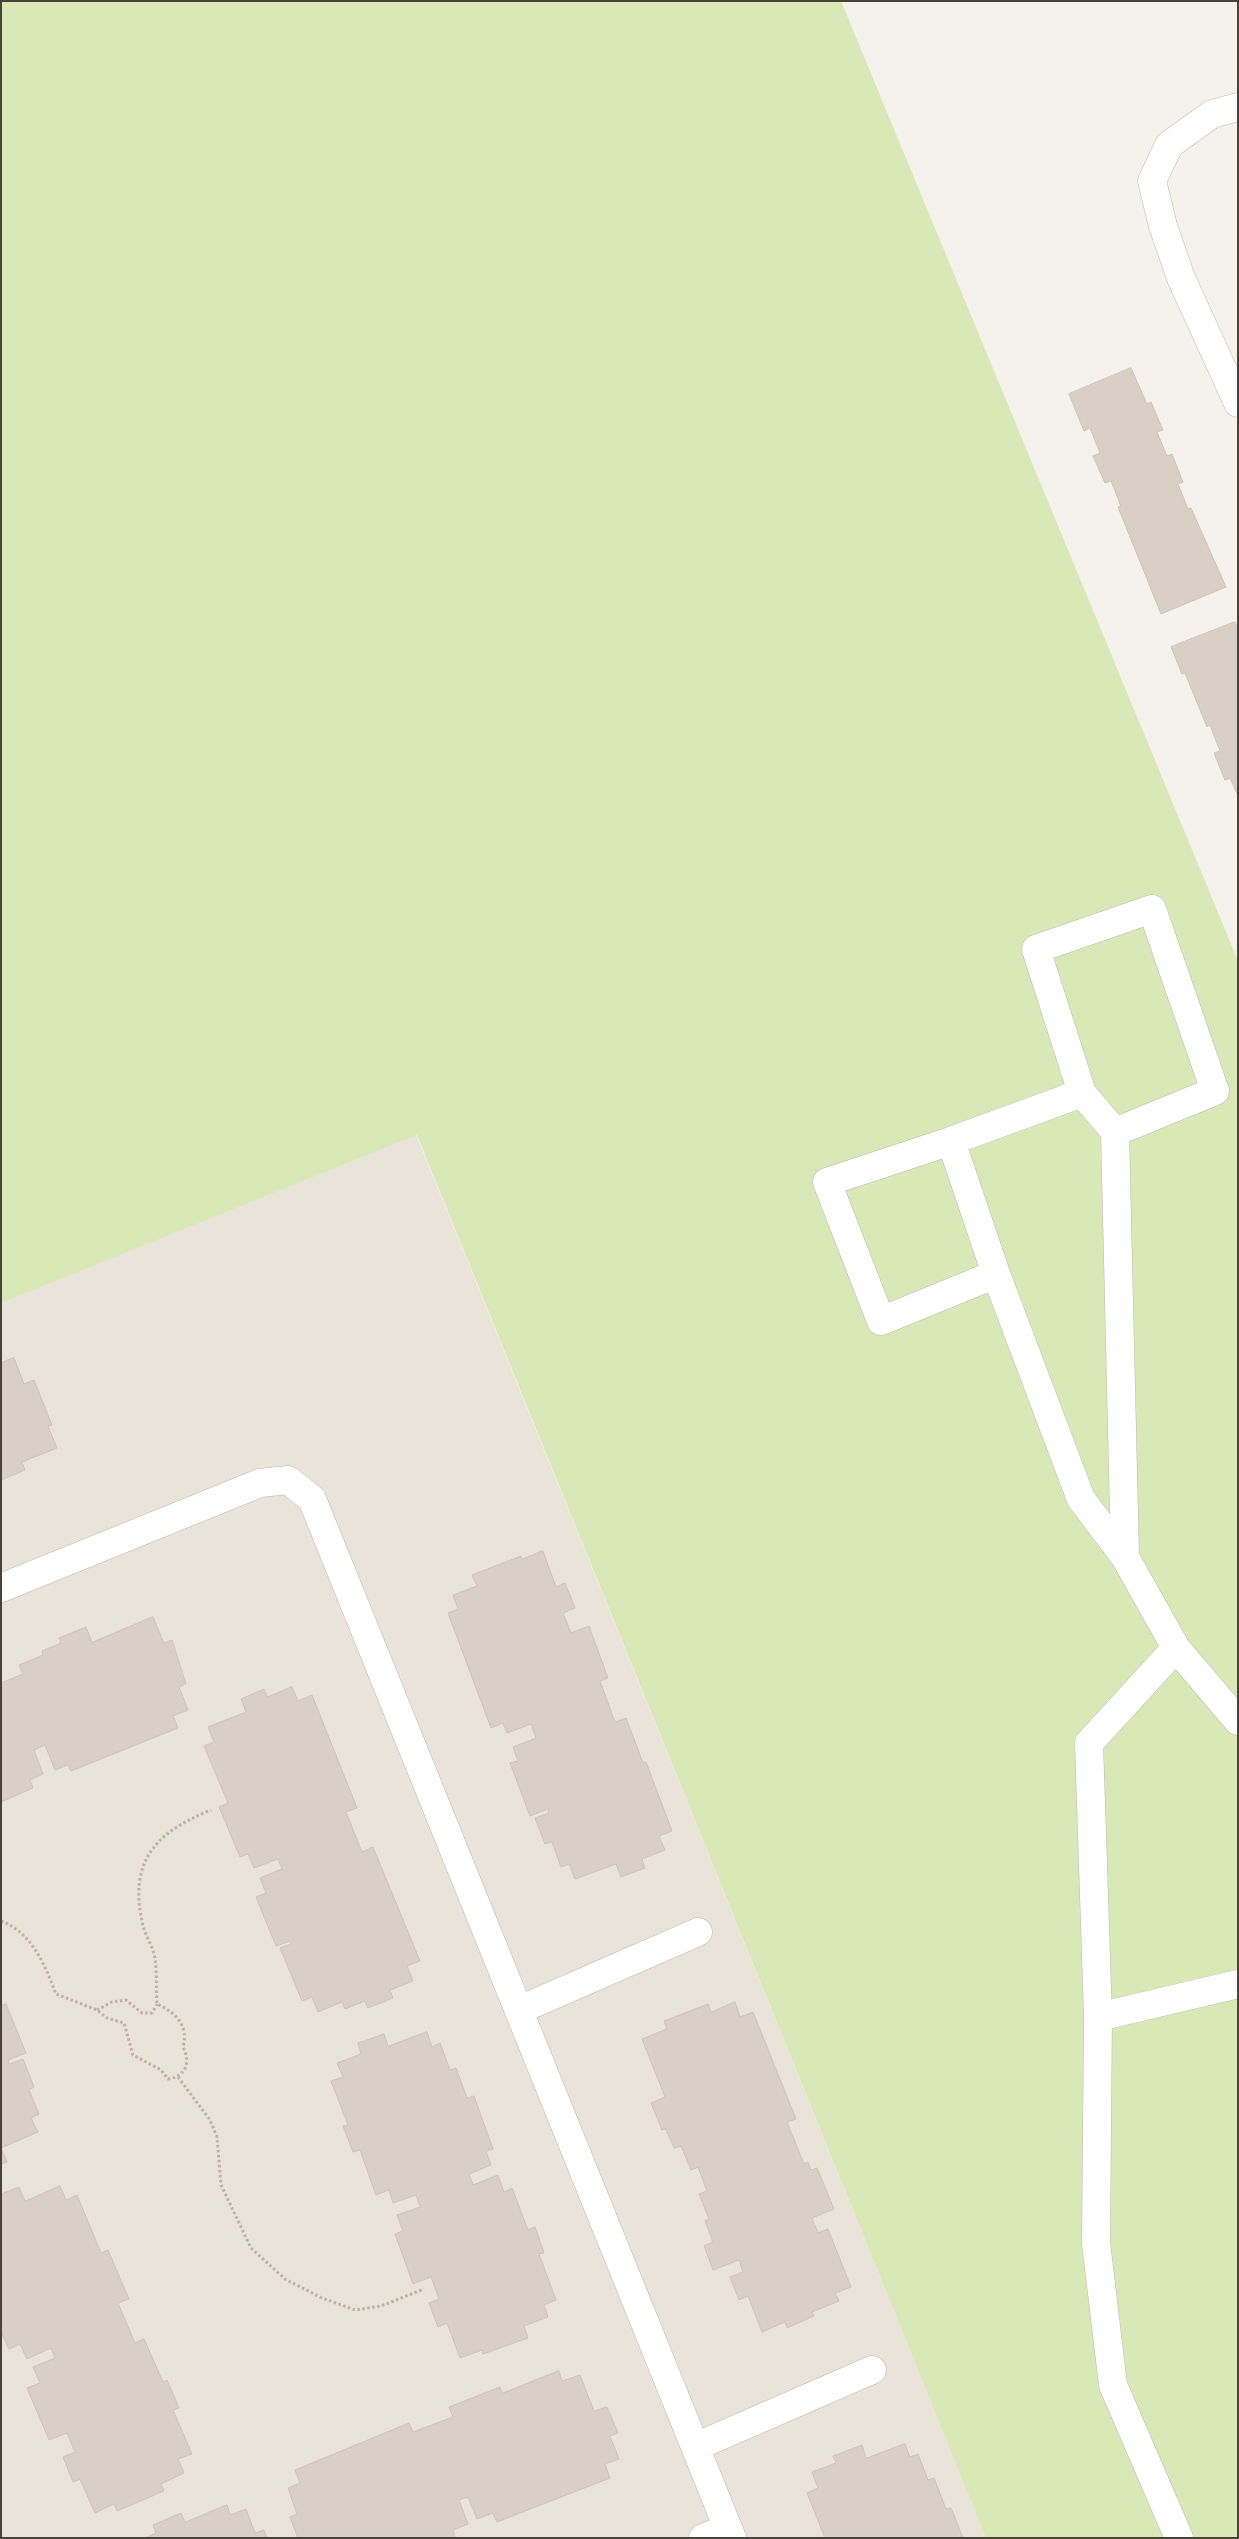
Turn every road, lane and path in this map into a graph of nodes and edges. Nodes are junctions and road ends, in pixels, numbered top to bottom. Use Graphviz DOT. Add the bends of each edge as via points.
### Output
graph roads {
  1 [pos="1238,107"];
  2 [pos="1238,403"];
  3 [pos="1082,1093"];
  4 [pos="1115,1132"];
  5 [pos="951,1141"];
  6 [pos="996,1274"];
  7 [pos="1124,1557"];
  8 [pos="1,1588"];
  9 [pos="1176,1648"];
  10 [pos="1238,1721"];
  11 [pos="211,1810"];
  12 [pos="1,1921"];
  13 [pos="698,1932"];
  14 [pos="1238,1984"];
  15 [pos="157,2004"];
  16 [pos="97,2010"];
  17 [pos="519,2010"];
  18 [pos="1098,2017"];
  19 [pos="178,2077"];
  20 [pos="424,2289"];
  21 [pos="872,2370"];
  22 [pos="695,2447"];
  23 [pos="730,2533"];
  24 [pos="703,2538"];
  25 [pos="1178,2538"];
  1 -- 2 [label="street" via="1212,114 1169,145 1152,180 1163,226 1182,278"];
  3 -- 4 [label="street"];
  3 -- 4 [label="street" via="1036,949 1152,908 1215,1091"];
  3 -- 5 [label="street"];
  4 -- 7 [label="street"];
  5 -- 6 [label="street"];
  5 -- 6 [label="street" via="827,1182 881,1321"];
  6 -- 7 [label="street" via="1081,1499"];
  7 -- 9 [label="street"];
  8 -- 17 [label="street" via="260,1483 288,1480 312,1499"];
  9 -- 10 [label="street"];
  9 -- 18 [label="street" via="1089,1743"];
  11 -- 15 [label="path" via="184,1821 169,1832 149,1852 140,1873 138,1894 144,1928 155,1957"];
  12 -- 16 [label="path" via="13,1925 41,1956 56,1994"];
  13 -- 17 [label="street"];
  14 -- 18 [label="street"];
  15 -- 16 [label="path" via="152,2014 142,2013 126,2000 112,2002"];
  15 -- 19 [label="path" via="170,2010 183,2024 186,2037 183,2047 188,2057 185,2071"];
  16 -- 19 [label="path" via="124,2024 132,2055 161,2070 168,2079"];
  17 -- 22 [label="street"];
  18 -- 25 [label="street" via="1096,2243 1114,2385"];
  19 -- 20 [label="path" via="210,2120 217,2137 221,2185 242,2231 251,2248 285,2280 355,2310 381,2306"];
  21 -- 22 [label="street"];
  22 -- 23 [label="street"];
  23 -- 24 [label="street"];
}
